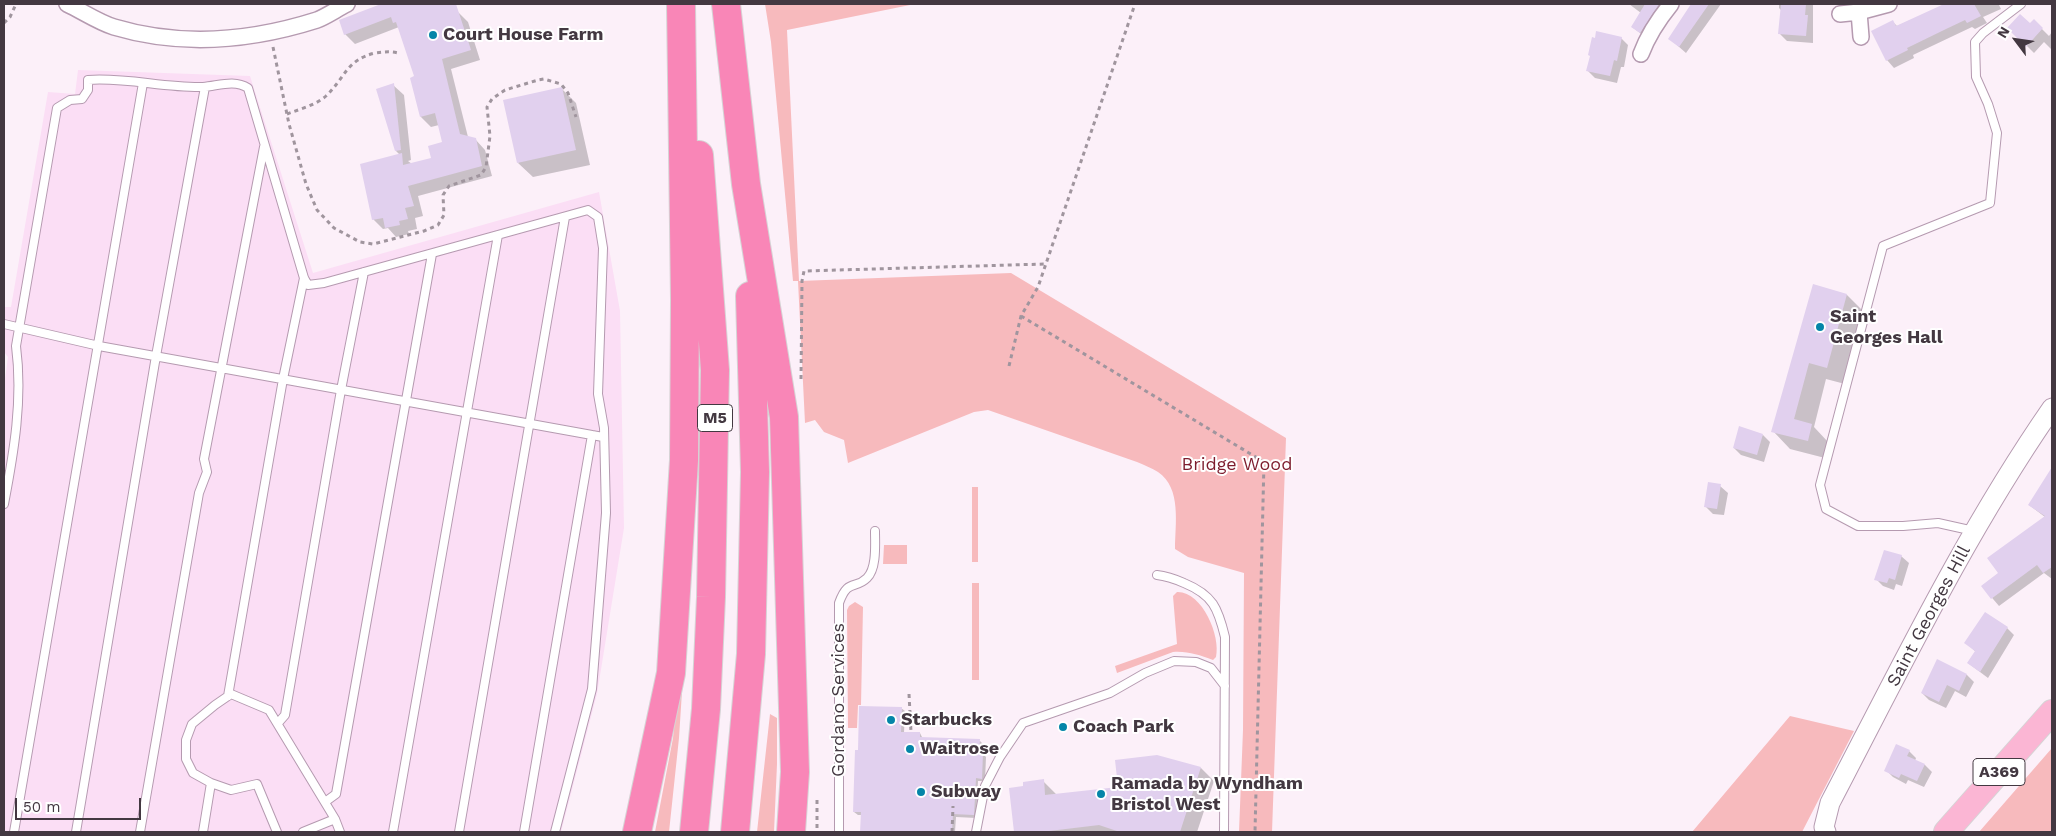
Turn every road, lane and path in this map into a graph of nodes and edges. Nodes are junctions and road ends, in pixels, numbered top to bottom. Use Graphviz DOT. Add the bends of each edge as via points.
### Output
graph roads {
  1 [pos="16,4"];
  2 [pos="66,4"];
  3 [pos="347,4"];
  4 [pos="682,4"];
  5 [pos="726,4"];
  6 [pos="1135,4"];
  7 [pos="1671,4"];
  8 [pos="1889,4"];
  9 [pos="2021,4"];
  10 [pos="1859,12"];
  11 [pos="1840,14"];
  12 [pos="4,23"];
  13 [pos="274,31"];
  14 [pos="1861,37"];
  15 [pos="398,53"];
  16 [pos="1641,54"];
  17 [pos="142,83"];
  18 [pos="205,86"];
  19 [pos="287,114"];
  20 [pos="576,117"];
  21 [pos="264,145"];
  22 [pos="746,184"];
  23 [pos="565,217"];
  24 [pos="498,235"];
  25 [pos="432,254"];
  26 [pos="1045,264"];
  27 [pos="364,272"];
  28 [pos="304,278"];
  29 [pos="1021,316"];
  30 [pos="4,324"];
  31 [pos="19,328"];
  32 [pos="99,346"];
  33 [pos="156,356"];
  34 [pos="1009,366"];
  35 [pos="221,368"];
  36 [pos="283,379"];
  37 [pos="801,388"];
  38 [pos="341,390"];
  39 [pos="406,402"];
  40 [pos="2052,408"];
  41 [pos="467,412"];
  42 [pos="529,424"];
  43 [pos="592,435"];
  44 [pos="603,437"];
  45 [pos="4,504"];
  46 [pos="875,531"];
  47 [pos="1974,531"];
  48 [pos="1157,576"];
  49 [pos="1225,686"];
  50 [pos="909,694"];
  51 [pos="228,696"];
  52 [pos="2052,712"];
  53 [pos="278,723"];
  54 [pos="911,732"];
  55 [pos="211,783"];
  56 [pos="817,796"];
  57 [pos="325,802"];
  58 [pos="953,806"];
  59 [pos="335,819"];
  60 [pos="14,832"];
  61 [pos="76,832"];
  62 [pos="140,832"];
  63 [pos="203,832"];
  64 [pos="278,832"];
  65 [pos="303,832"];
  66 [pos="340,832"];
  67 [pos="393,832"];
  68 [pos="459,832"];
  69 [pos="524,832"];
  70 [pos="555,832"];
  71 [pos="637,832"];
  72 [pos="694,832"];
  73 [pos="735,832"];
  74 [pos="791,832"];
  75 [pos="817,832"];
  76 [pos="839,832"];
  77 [pos="952,832"];
  78 [pos="976,832"];
  79 [pos="1224,832"];
  80 [pos="1255,832"];
  81 [pos="1826,832"];
  82 [pos="1946,832"];
  1 -- 12 [label="path"];
  2 -- 13 [label="street" via="112,26 165,39 212,41"];
  3 -- 13 [label="street" via="318,20"];
  4 -- 71 [label="highway, M5" via="684,460 671,673"];
  4 -- 72 [label="highway, M5" via="703,200 715,370 712,597 706,709"];
  5 -- 22 [label="highway, M5"];
  6 -- 26 [label="path"];
  7 -- 16 [label="street" via="1647,38"];
  8 -- 10 [label="street"];
  9 -- 47 [label="lane" via="1975,42 1976,78 1997,133 1990,203 1883,246 1820,485 1826,509 1858,526 1938,523"];
  10 -- 11 [label="street"];
  10 -- 14 [label="street"];
  13 -- 19 [label="path" via="273,50"];
  15 -- 19 [label="path" via="390,51 359,58 325,97"];
  17 -- 18 [label="lane"];
  17 -- 31 [label="lane" via="110,78 88,80 88,90 82,99 70,100 57,108"];
  17 -- 32 [label="lane"];
  18 -- 21 [label="lane" via="239,82 248,88"];
  18 -- 33 [label="lane"];
  19 -- 20 [label="path" via="306,184 317,210 334,228 368,244 438,225 444,215 443,195 449,186 481,175 486,166 490,136 487,107 505,90 544,79 561,84 568,93"];
  21 -- 28 [label="lane"];
  21 -- 35 [label="lane"];
  22 -- 73 [label="highway, M5" via="755,472 751,654"];
  22 -- 74 [label="highway, M5" via="784,418 795,772"];
  23 -- 24 [label="lane"];
  23 -- 42 [label="lane"];
  23 -- 44 [label="lane" via="588,210 598,217 603,248 598,394"];
  24 -- 25 [label="lane"];
  24 -- 41 [label="lane"];
  25 -- 27 [label="lane"];
  25 -- 39 [label="lane"];
  26 -- 29 [label="path" via="1038,287"];
  26 -- 37 [label="path" via="804,271"];
  27 -- 28 [label="lane" via="308,285"];
  27 -- 38 [label="lane"];
  28 -- 36 [label="lane"];
  29 -- 34 [label="path"];
  29 -- 80 [label="path" via="1264,462"];
  30 -- 31 [label="lane"];
  31 -- 32 [label="lane"];
  31 -- 45 [label="lane" via="16,346 19,367 16,440"];
  32 -- 33 [label="lane"];
  32 -- 60 [label="lane"];
  33 -- 35 [label="lane"];
  33 -- 61 [label="lane"];
  35 -- 36 [label="lane"];
  35 -- 62 [label="lane" via="204,459 207,472 199,493"];
  36 -- 38 [label="lane"];
  36 -- 51 [label="lane"];
  38 -- 39 [label="lane"];
  38 -- 53 [label="lane" via="285,715"];
  39 -- 41 [label="lane"];
  39 -- 57 [label="lane" via="336,794"];
  40 -- 47 [label="street, Saint Georges Hill"];
  41 -- 42 [label="lane"];
  41 -- 67 [label="lane"];
  42 -- 43 [label="lane"];
  42 -- 68 [label="lane"];
  43 -- 44 [label="lane"];
  43 -- 69 [label="lane"];
  44 -- 70 [label="lane" via="606,512 592,689"];
  46 -- 76 [label="lane, Gordano Services" via="869,576 843,591 839,603"];
  47 -- 81 [label="street, Saint Georges Hill" via="1830,803 1824,827"];
  48 -- 49 [label="lane" via="1166,576 1201,590 1219,614 1225,638"];
  49 -- 78 [label="lane" via="1211,668 1196,662 1174,661 1145,673 1110,694 1024,723 1000,757 985,786"];
  49 -- 79 [label="lane"];
  50 -- 54 [label="path"];
  51 -- 53 [label="lane" via="232,694 269,710"];
  51 -- 55 [label="lane" via="192,724 186,740 186,759 193,772"];
  52 -- 82 [label="main road, A369"];
  53 -- 57 [label="lane"];
  55 -- 63 [label="lane"];
  55 -- 64 [label="lane" via="231,790 257,784"];
  56 -- 75 [label="path"];
  57 -- 59 [label="lane"];
  58 -- 77 [label="path"];
  59 -- 65 [label="lane"];
  59 -- 66 [label="lane"];
}
